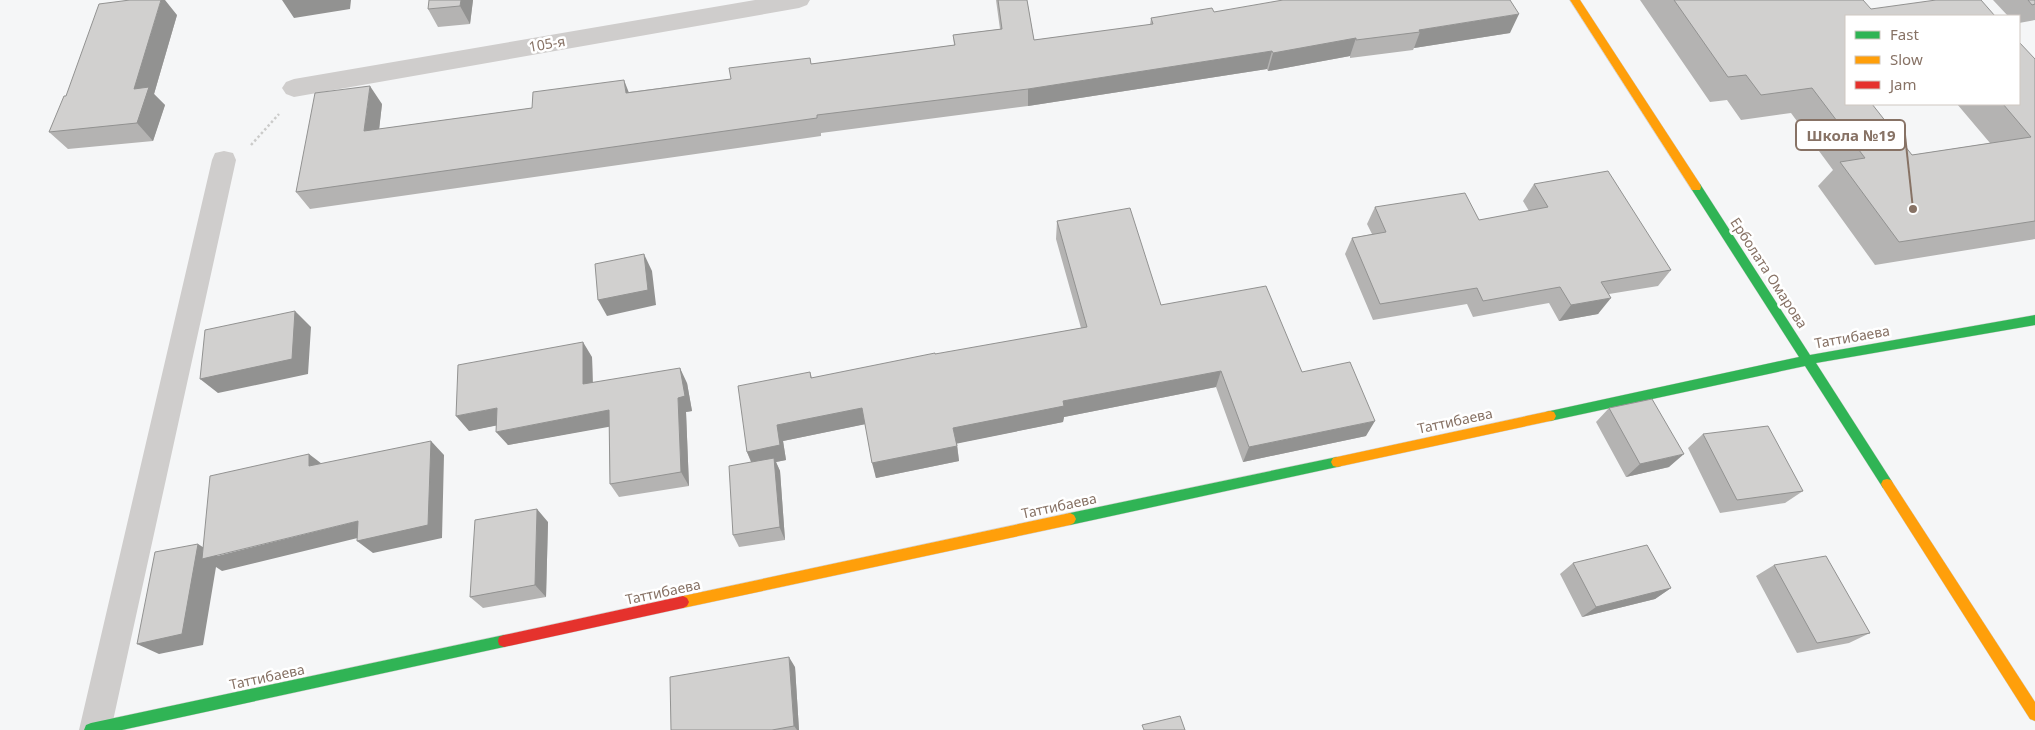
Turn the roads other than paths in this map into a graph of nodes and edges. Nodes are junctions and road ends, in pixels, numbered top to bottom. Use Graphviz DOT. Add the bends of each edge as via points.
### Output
graph roads {
  1 [pos="799,0"];
  2 [pos="1575,0"];
  3 [pos="294,88"];
  4 [pos="224,160"];
  5 [pos="2035,320"];
  6 [pos="1808,360"];
  7 [pos="2035,714"];
  8 [pos="93,730"];
  1 -- 3 [label="street, 105-я"];
  2 -- 6 [label="street, Ерболата Омарова"];
  4 -- 8 [label="street"];
  5 -- 6 [label="street, Таттибаева"];
  6 -- 7 [label="street, Ерболата Омарова"];
  6 -- 8 [label="street, Таттибаева"];
}
